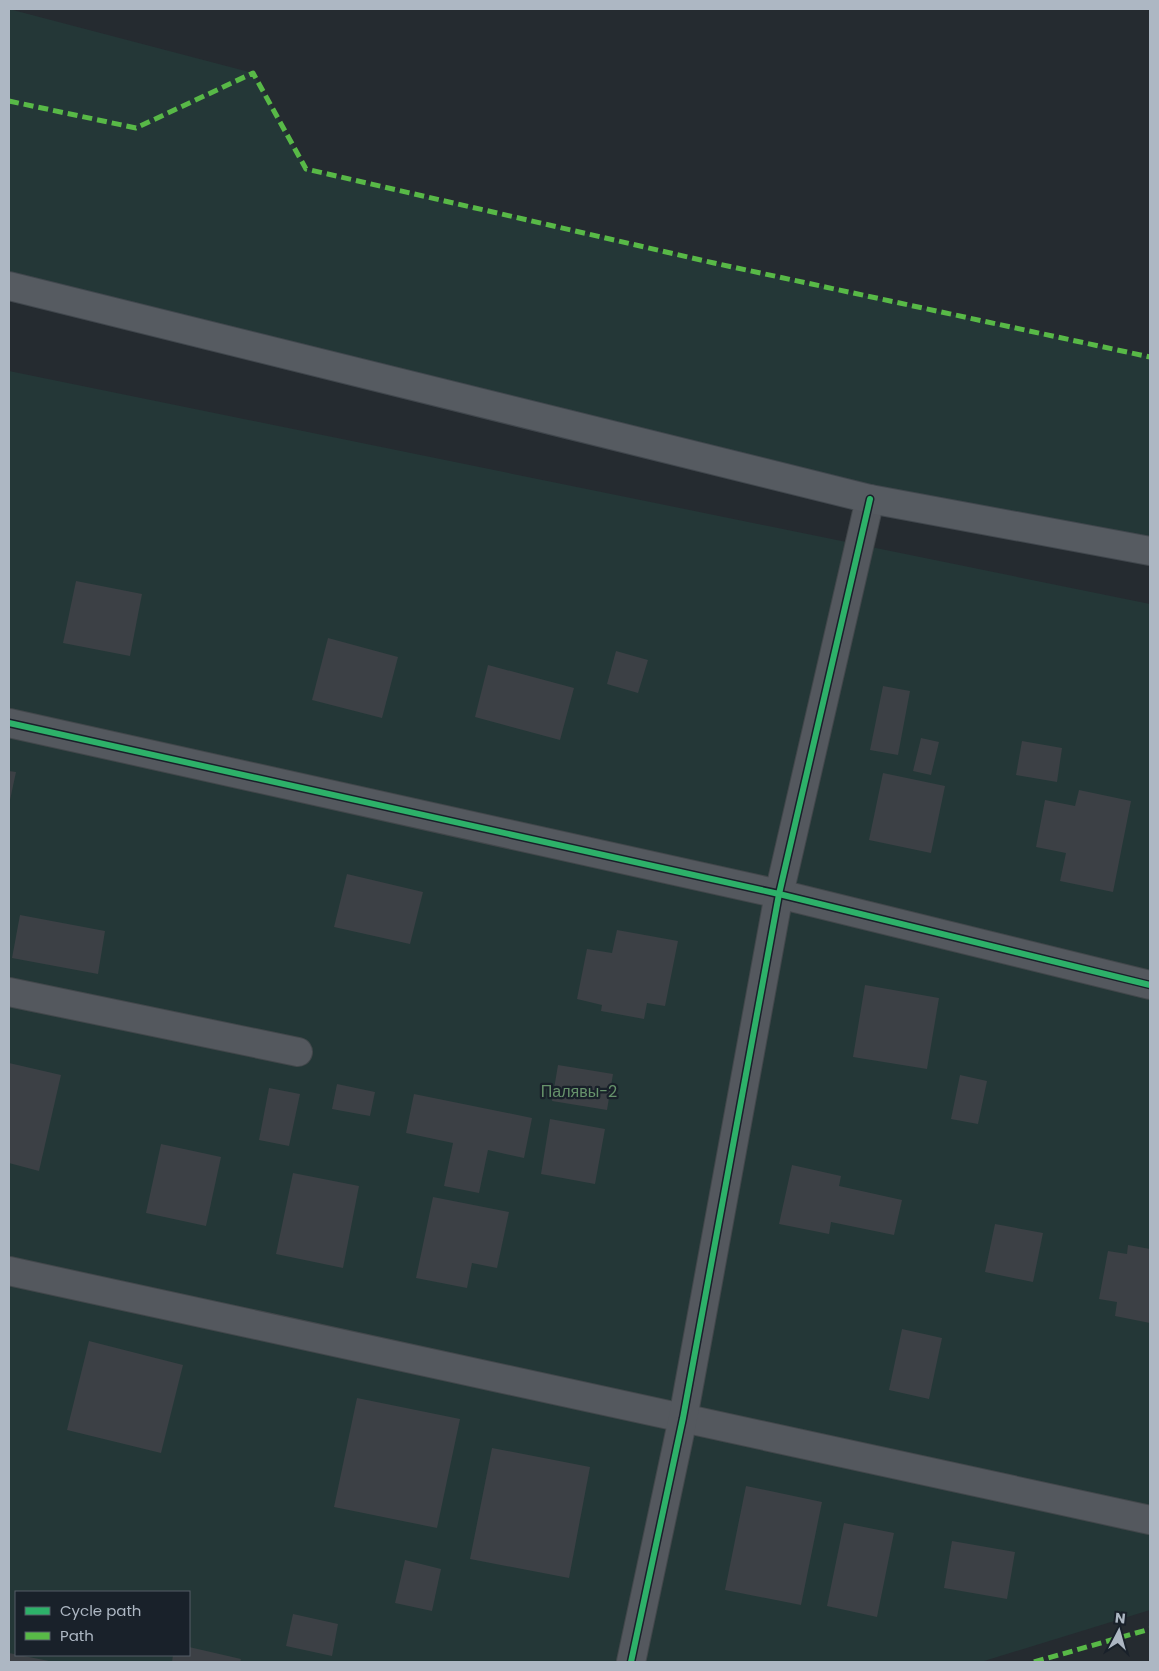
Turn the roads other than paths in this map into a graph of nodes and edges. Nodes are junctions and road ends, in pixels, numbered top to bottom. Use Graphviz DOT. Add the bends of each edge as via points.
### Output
graph roads {
  1 [pos="9,286"];
  2 [pos="870,499"];
  3 [pos="1150,551"];
  4 [pos="9,723"];
  5 [pos="779,894"];
  6 [pos="1150,985"];
  7 [pos="9,992"];
  8 [pos="298,1052"];
  9 [pos="9,1271"];
  10 [pos="683,1418"];
  11 [pos="1150,1520"];
  12 [pos="631,1662"];
  1 -- 2 [label="main road"];
  2 -- 3 [label="main road"];
  2 -- 5 [label="street"];
  4 -- 5 [label="street"];
  5 -- 6 [label="street"];
  5 -- 10 [label="street"];
  7 -- 8 [label="street"];
  9 -- 10 [label="street"];
  10 -- 11 [label="street"];
  10 -- 12 [label="street"];
}
